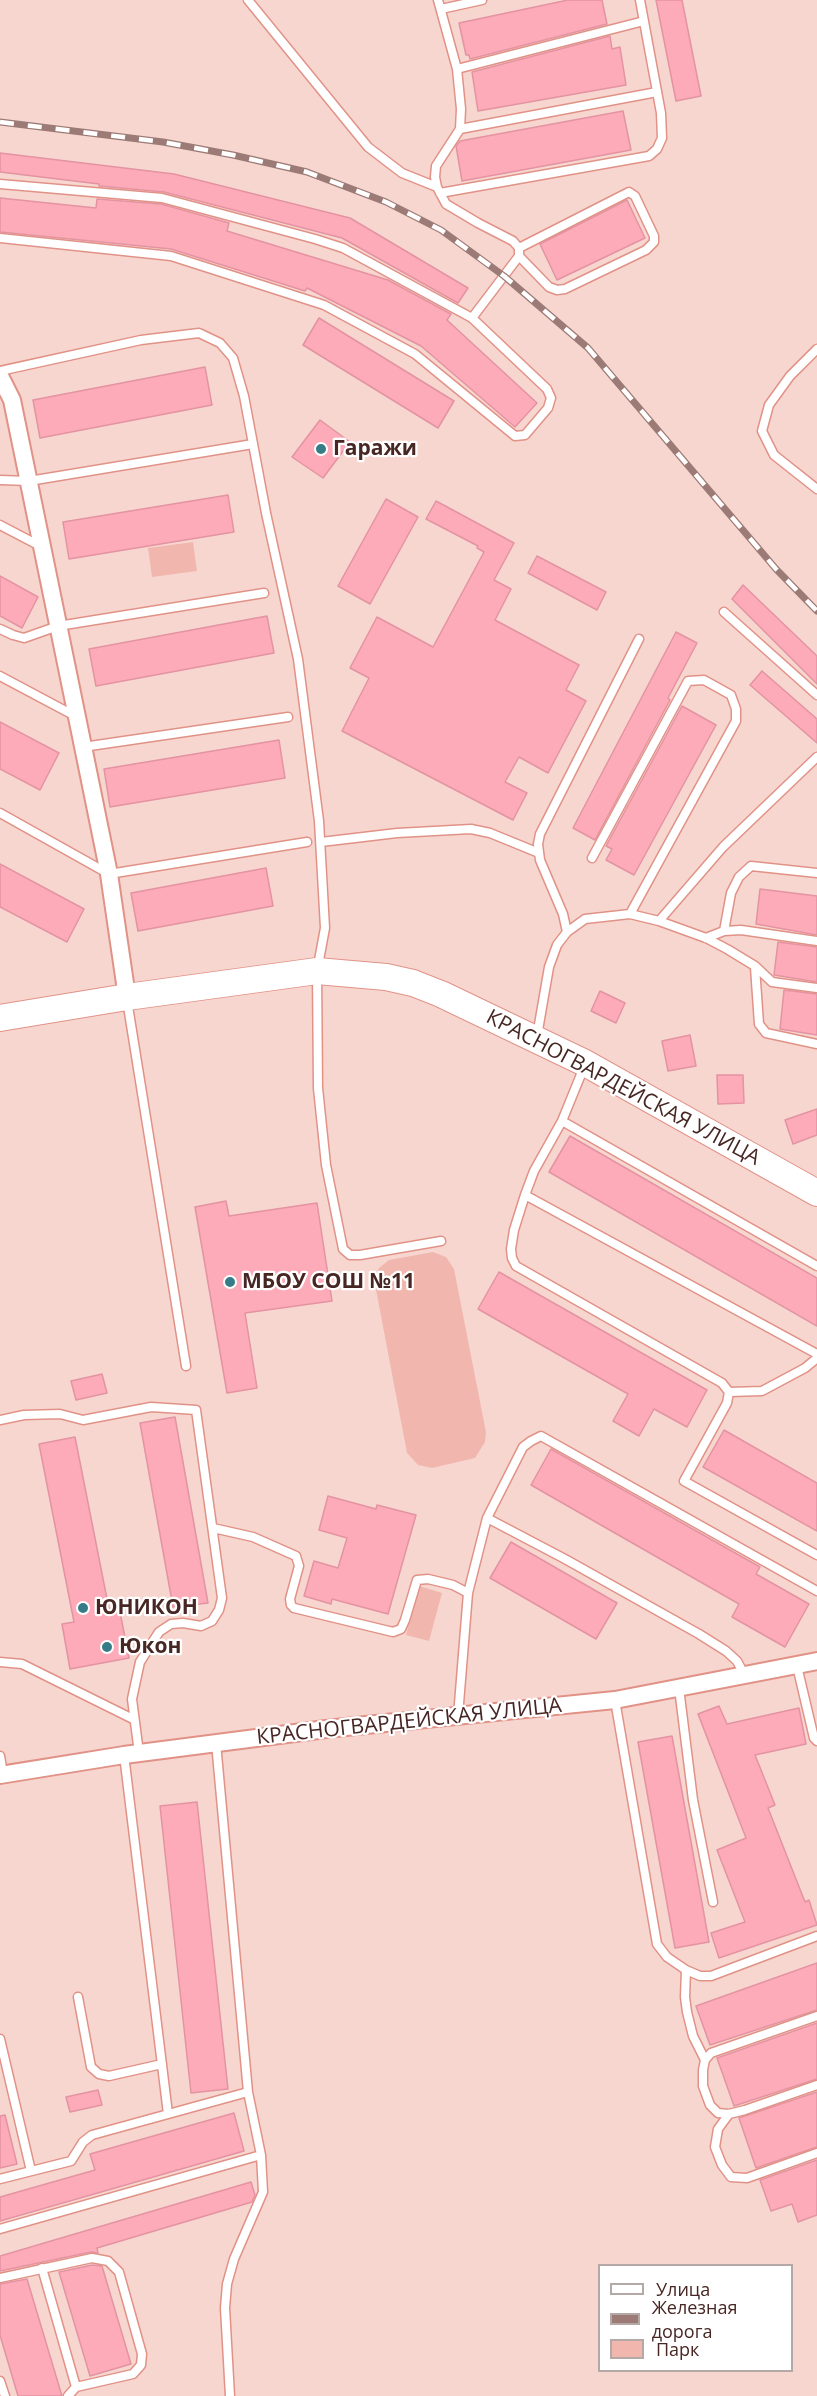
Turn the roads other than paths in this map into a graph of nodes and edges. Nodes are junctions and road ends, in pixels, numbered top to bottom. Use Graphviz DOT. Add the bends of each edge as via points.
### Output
graph roads {
  1 [pos="248,0"];
  2 [pos="482,0"];
  3 [pos="640,0"];
  4 [pos="440,5"];
  5 [pos="644,21"];
  6 [pos="457,69"];
  7 [pos="657,92"];
  8 [pos="460,129"];
  9 [pos="0,184"];
  10 [pos="438,190"];
  11 [pos="0,238"];
  12 [pos="519,252"];
  13 [pos="472,318"];
  14 [pos="817,349"];
  15 [pos="0,373"];
  16 [pos="253,444"];
  17 [pos="0,480"];
  18 [pos="28,481"];
  19 [pos="817,489"];
  20 [pos="0,525"];
  21 [pos="42,547"];
  22 [pos="264,593"];
  23 [pos="724,612"];
  24 [pos="58,626"];
  25 [pos="0,629"];
  26 [pos="639,639"];
  27 [pos="0,676"];
  28 [pos="817,695"];
  29 [pos="77,717"];
  30 [pos="288,717"];
  31 [pos="83,747"];
  32 [pos="817,757"];
  33 [pos="0,813"];
  34 [pos="307,842"];
  35 [pos="321,842"];
  36 [pos="539,853"];
  37 [pos="592,858"];
  38 [pos="817,873"];
  39 [pos="109,874"];
  40 [pos="630,914"];
  41 [pos="659,921"];
  42 [pos="724,931"];
  43 [pos="567,932"];
  44 [pos="706,938"];
  45 [pos="817,941"];
  46 [pos="755,966"];
  47 [pos="317,971"];
  48 [pos="817,988"];
  49 [pos="127,997"];
  50 [pos="0,1018"];
  51 [pos="536,1039"];
  52 [pos="817,1044"];
  53 [pos="585,1063"];
  54 [pos="562,1121"];
  55 [pos="817,1193"];
  56 [pos="525,1195"];
  57 [pos="441,1241"];
  58 [pos="817,1266"];
  59 [pos="817,1356"];
  60 [pos="186,1366"];
  61 [pos="729,1392"];
  62 [pos="0,1420"];
  63 [pos="487,1518"];
  64 [pos="213,1528"];
  65 [pos="817,1555"];
  66 [pos="817,1591"];
  67 [pos="468,1593"];
  68 [pos="817,1661"];
  69 [pos="0,1662"];
  70 [pos="797,1666"];
  71 [pos="745,1676"];
  72 [pos="679,1688"];
  73 [pos="615,1700"];
  74 [pos="458,1716"];
  75 [pos="134,1719"];
  76 [pos="817,1742"];
  77 [pos="216,1743"];
  78 [pos="132,1754"];
  79 [pos="0,1756"];
  80 [pos="2,1775"];
  81 [pos="713,1902"];
  82 [pos="817,1936"];
  83 [pos="686,1970"];
  84 [pos="78,1997"];
  85 [pos="817,2016"];
  86 [pos="0,2039"];
  87 [pos="705,2060"];
  88 [pos="162,2064"];
  89 [pos="817,2085"];
  90 [pos="248,2092"];
  91 [pos="168,2114"];
  92 [pos="729,2114"];
  93 [pos="817,2153"];
  94 [pos="261,2156"];
  95 [pos="31,2171"];
  96 [pos="0,2180"];
  97 [pos="0,2229"];
  98 [pos="42,2268"];
  99 [pos="0,2278"];
  100 [pos="0,2381"];
  101 [pos="76,2387"];
  102 [pos="5,2396"];
  103 [pos="68,2396"];
  104 [pos="230,2396"];
  1 -- 10 [label="lane" via="368,147 402,173"];
  2 -- 4 [label="lane"];
  3 -- 5 [label="lane"];
  4 -- 6 [label="lane"];
  5 -- 6 [label="lane"];
  5 -- 7 [label="lane"];
  6 -- 8 [label="lane"];
  7 -- 8 [label="lane"];
  7 -- 10 [label="lane" via="662,138 649,156"];
  8 -- 10 [label="lane" via="436,166"];
  9 -- 13 [label="lane" via="162,198 315,238 343,248"];
  10 -- 12 [label="lane" via="446,204 513,241"];
  11 -- 13 [label="lane" via="171,256 324,305 416,354 508,432 525,435 548,408 547,389"];
  12 -- 12 [label="lane" via="629,192 636,196 654,236 646,250 557,290 549,287"];
  12 -- 13 [label="lane"];
  14 -- 19 [label="lane" via="769,405 762,431 774,455"];
  15 -- 16 [label="lane" via="141,340 199,333 220,343 233,358"];
  15 -- 18 [label="street" via="12,400"];
  16 -- 18 [label="lane"];
  16 -- 35 [label="lane" via="298,659"];
  17 -- 18 [label="lane"];
  18 -- 21 [label="street"];
  20 -- 21 [label="lane"];
  21 -- 24 [label="street"];
  22 -- 24 [label="lane"];
  23 -- 28 [label="lane"];
  24 -- 25 [label="lane" via="24,638"];
  24 -- 29 [label="street"];
  26 -- 36 [label="lane" via="540,834"];
  27 -- 29 [label="lane"];
  29 -- 31 [label="street"];
  30 -- 31 [label="lane"];
  31 -- 39 [label="street"];
  32 -- 41 [label="lane" via="723,847"];
  33 -- 39 [label="lane"];
  34 -- 39 [label="lane"];
  35 -- 36 [label="lane" via="471,829"];
  35 -- 47 [label="lane" via="325,928"];
  36 -- 43 [label="lane"];
  37 -- 40 [label="lane" via="688,681 704,680 731,695 736,721"];
  38 -- 42 [label="lane" via="751,866 739,877 731,893"];
  39 -- 49 [label="street"];
  40 -- 41 [label="lane"];
  40 -- 43 [label="lane" via="585,919"];
  41 -- 44 [label="lane"];
  42 -- 44 [label="lane"];
  42 -- 45 [label="lane"];
  43 -- 51 [label="lane" via="549,967"];
  44 -- 46 [label="lane"];
  46 -- 48 [label="lane" via="772,982"];
  46 -- 52 [label="lane" via="759,1024 766,1033"];
  47 -- 49 [label="main road, КРАСНОГВАРДЕЙСКАЯ УЛИЦА"];
  47 -- 51 [label="main road, КРАСНОГВАРДЕЙСКАЯ УЛИЦА" via="413,983"];
  47 -- 57 [label="lane" via="318,1088 326,1165 343,1249 350,1255 360,1255"];
  49 -- 50 [label="main road, КРАСНОГВАРДЕЙСКАЯ УЛИЦА"];
  49 -- 60 [label="lane"];
  51 -- 53 [label="main road, КРАСНОГВАРДЕЙСКАЯ УЛИЦА"];
  53 -- 54 [label="lane"];
  53 -- 55 [label="main road, КРАСНОГВАРДЕЙСКАЯ УЛИЦА"];
  54 -- 56 [label="lane"];
  54 -- 58 [label="lane"];
  56 -- 59 [label="lane"];
  56 -- 61 [label="lane" via="511,1249 516,1266 722,1383"];
  59 -- 61 [label="lane" via="805,1368 762,1391"];
  61 -- 65 [label="lane" via="727,1403 684,1482"];
  62 -- 64 [label="lane" via="60,1414 83,1419 151,1407 196,1410"];
  63 -- 66 [label="lane" via="523,1447 541,1436"];
  63 -- 67 [label="lane"];
  63 -- 71 [label="lane" via="699,1634 737,1661"];
  64 -- 67 [label="lane" via="253,1537 296,1556 299,1566 290,1599 294,1608 393,1632 401,1629 417,1580 428,1579"];
  64 -- 75 [label="lane" via="222,1598 219,1610 212,1621 201,1626 171,1624 159,1632 140,1662 132,1699"];
  67 -- 74 [label="lane"];
  68 -- 70 [label="street, КРАСНОГВАРДЕЙСКАЯ УЛИЦА"];
  69 -- 75 [label="lane" via="22,1664"];
  70 -- 71 [label="street, КРАСНОГВАРДЕЙСКАЯ УЛИЦА"];
  70 -- 76 [label="lane"];
  71 -- 72 [label="street, КРАСНОГВАРДЕЙСКАЯ УЛИЦА"];
  72 -- 73 [label="street, КРАСНОГВАРДЕЙСКАЯ УЛИЦА"];
  72 -- 81 [label="lane" via="693,1800"];
  73 -- 74 [label="street, КРАСНОГВАРДЕЙСКАЯ УЛИЦА"];
  73 -- 83 [label="lane" via="657,1944 667,1957"];
  74 -- 77 [label="street, КРАСНОГВАРДЕЙСКАЯ УЛИЦА"];
  75 -- 78 [label="lane"];
  77 -- 78 [label="street, КРАСНОГВАРДЕЙСКАЯ УЛИЦА"];
  77 -- 90 [label="lane"];
  78 -- 80 [label="street, КРАСНОГВАРДЕЙСКАЯ УЛИЦА"];
  78 -- 88 [label="lane"];
  79 -- 80 [label="lane"];
  82 -- 83 [label="lane" via="711,1976"];
  83 -- 87 [label="lane" via="687,2012"];
  84 -- 88 [label="lane" via="91,2067 99,2074 109,2076"];
  85 -- 87 [label="lane" via="711,2053"];
  86 -- 95 [label="lane"];
  87 -- 92 [label="lane" via="703,2086 710,2105 718,2113"];
  88 -- 91 [label="lane"];
  89 -- 92 [label="lane"];
  90 -- 91 [label="lane"];
  90 -- 94 [label="lane"];
  91 -- 95 [label="lane" via="92,2135 71,2161"];
  92 -- 93 [label="lane" via="718,2129 716,2147 731,2177 747,2178"];
  94 -- 97 [label="lane"];
  94 -- 104 [label="lane" via="263,2192 227,2284"];
  95 -- 96 [label="lane"];
  98 -- 99 [label="lane"];
  98 -- 101 [label="lane"];
  98 -- 101 [label="lane" via="92,2258 108,2261 119,2272 140,2344 141,2365 133,2374"];
  100 -- 102 [label="lane"];
  101 -- 103 [label="lane"];
}
